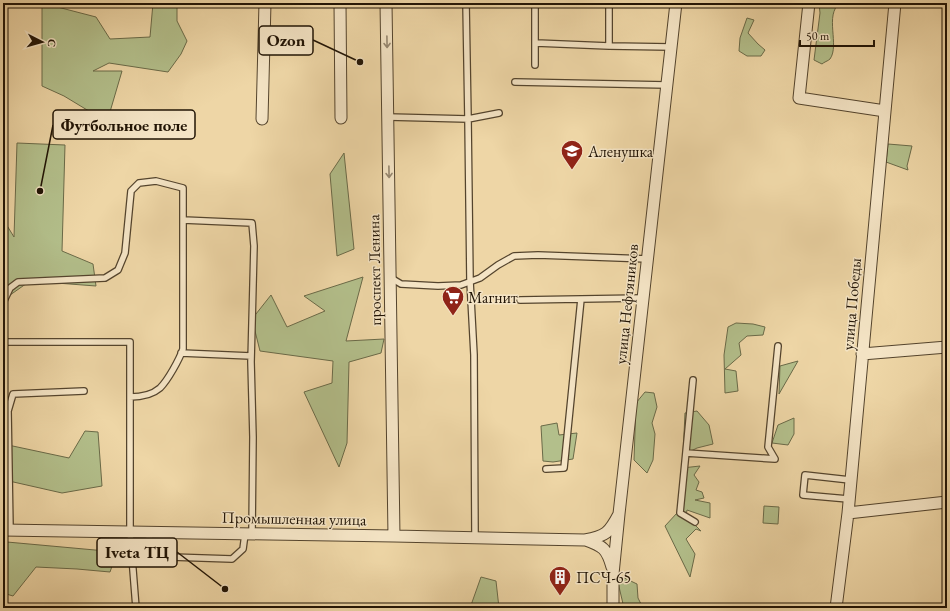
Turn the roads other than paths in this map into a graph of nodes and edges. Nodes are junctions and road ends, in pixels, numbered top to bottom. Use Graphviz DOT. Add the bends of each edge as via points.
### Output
graph roads {
  1 [pos="265,3"];
  2 [pos="340,3"];
  3 [pos="386,3"];
  4 [pos="466,3"];
  5 [pos="535,3"];
  6 [pos="609,3"];
  7 [pos="676,3"];
  8 [pos="808,3"];
  9 [pos="895,3"];
  10 [pos="536,43"];
  11 [pos="608,46"];
  12 [pos="671,47"];
  13 [pos="535,65"];
  14 [pos="515,82"];
  15 [pos="667,85"];
  16 [pos="885,111"];
  17 [pos="499,113"];
  18 [pos="388,117"];
  19 [pos="341,118"];
  20 [pos="262,119"];
  21 [pos="468,119"];
  22 [pos="183,220"];
  23 [pos="648,259"];
  24 [pos="390,278"];
  25 [pos="470,281"];
  26 [pos="643,298"];
  27 [pos="581,299"];
  28 [pos="520,300"];
  29 [pos="3,303"];
  30 [pos="3,342"];
  31 [pos="778,346"];
  32 [pos="947,347"];
  33 [pos="182,353"];
  34 [pos="862,354"];
  35 [pos="251,356"];
  36 [pos="693,380"];
  37 [pos="84,391"];
  38 [pos="130,397"];
  39 [pos="5,411"];
  40 [pos="686,453"];
  41 [pos="546,469"];
  42 [pos="850,480"];
  43 [pos="848,499"];
  44 [pos="947,502"];
  45 [pos="848,513"];
  46 [pos="619,514"];
  47 [pos="695,522"];
  48 [pos="6,530"];
  49 [pos="130,532"];
  50 [pos="147,532"];
  51 [pos="249,534"];
  52 [pos="394,536"];
  53 [pos="475,537"];
  54 [pos="585,540"];
  55 [pos="613,574"];
  56 [pos="136,608"];
  57 [pos="613,608"];
  58 [pos="836,608"];
  1 -- 20 [label="street"];
  2 -- 19 [label="street"];
  3 -- 18 [label="street, проспект Ленина, one-way"];
  4 -- 21 [label="lane"];
  5 -- 10 [label="lane"];
  6 -- 11 [label="lane"];
  7 -- 12 [label="street, улица Нефтяников"];
  8 -- 16 [label="street" via="799,98"];
  9 -- 16 [label="street, улица Победы"];
  10 -- 11 [label="lane"];
  10 -- 13 [label="lane"];
  11 -- 12 [label="lane"];
  12 -- 15 [label="street, улица Нефтяников"];
  14 -- 15 [label="lane"];
  15 -- 23 [label="street, улица Нефтяников"];
  16 -- 34 [label="street, улица Победы"];
  17 -- 21 [label="lane"];
  18 -- 21 [label="lane"];
  18 -- 24 [label="street, проспект Ленина, one-way"];
  21 -- 25 [label="lane"];
  22 -- 29 [label="lane" via="183,188 156,181 139,183 131,191 125,254 118,270 106,278 18,282 10,288"];
  22 -- 33 [label="lane"];
  22 -- 35 [label="lane" via="252,223 254,246"];
  23 -- 25 [label="lane" via="514,256 480,278"];
  23 -- 26 [label="street, улица Нефтяников"];
  24 -- 25 [label="lane" via="401,284 438,286 461,285"];
  24 -- 52 [label="street, проспект Ленина"];
  25 -- 53 [label="lane" via="474,356"];
  26 -- 27 [label="lane"];
  26 -- 46 [label="street, улица Нефтяников"];
  27 -- 28 [label="lane"];
  27 -- 41 [label="lane" via="564,468"];
  30 -- 38 [label="lane" via="130,342"];
  31 -- 40 [label="lane" via="768,447 775,459"];
  32 -- 34 [label="street"];
  33 -- 35 [label="lane"];
  33 -- 38 [label="lane" via="160,388 141,397"];
  34 -- 42 [label="street, улица Победы"];
  35 -- 51 [label="lane" via="253,437"];
  36 -- 40 [label="lane"];
  37 -- 39 [label="lane" via="13,394"];
  38 -- 49 [label="lane"];
  39 -- 48 [label="lane"];
  40 -- 47 [label="lane" via="680,513"];
  42 -- 43 [label="street, улица Победы"];
  42 -- 43 [label="lane" via="805,475 803,495"];
  43 -- 45 [label="street, улица Победы"];
  44 -- 45 [label="street"];
  45 -- 58 [label="street, улица Победы"];
  46 -- 54 [label="street, Промышленная улица" via="605,534"];
  46 -- 55 [label="street, улица Нефтяников"];
  48 -- 49 [label="street, Промышленная улица"];
  49 -- 50 [label="street, Промышленная улица"];
  49 -- 56 [label="lane"];
  50 -- 51 [label="street, Промышленная улица"];
  50 -- 51 [label="lane" via="156,553 171,557 232,559 243,549"];
  51 -- 52 [label="street, Промышленная улица"];
  52 -- 53 [label="street, Промышленная улица"];
  53 -- 54 [label="street, Промышленная улица"];
  54 -- 55 [label="street, Промышленная улица" via="599,544 604,549 610,558"];
  55 -- 57 [label="street, улица Нефтяников"];
}
